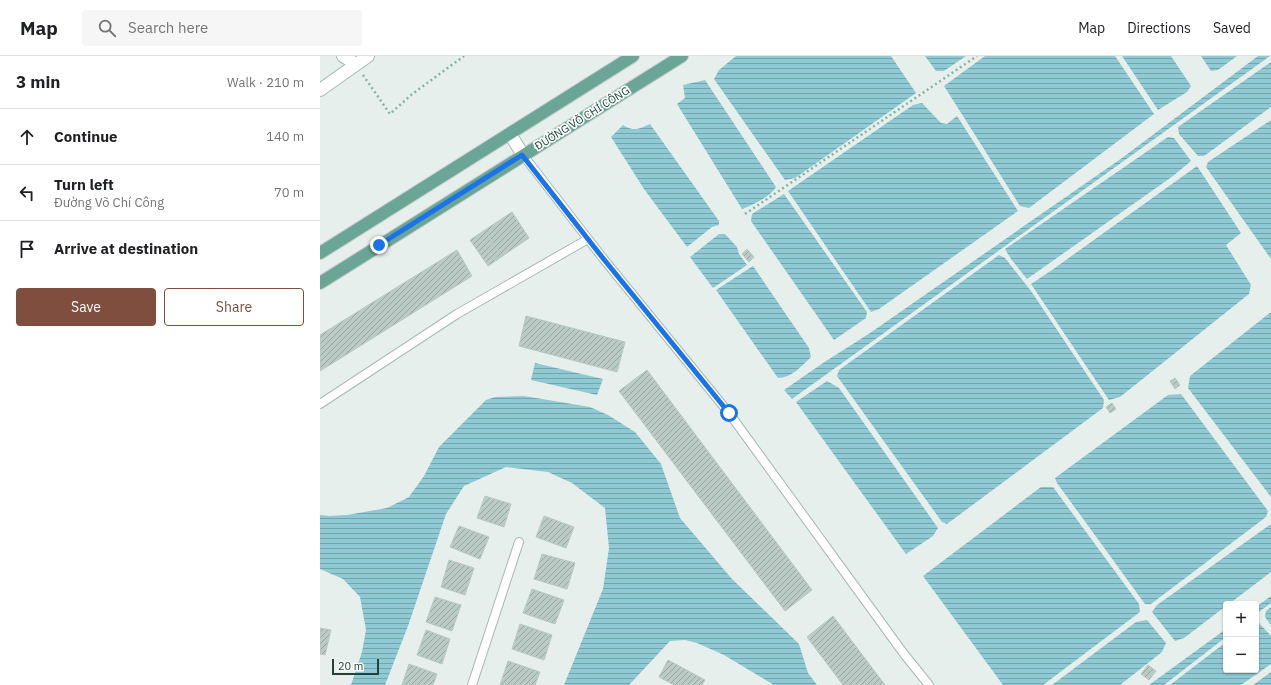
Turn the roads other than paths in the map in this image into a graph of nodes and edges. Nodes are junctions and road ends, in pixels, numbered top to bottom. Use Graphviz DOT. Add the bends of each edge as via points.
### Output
graph roads {
  1 [pos="343,56"];
  2 [pos="368,56"];
  3 [pos="633,56"];
  4 [pos="682,56"];
  5 [pos="356,64"];
  6 [pos="320,90"];
  7 [pos="510,134"];
  8 [pos="522,155"];
  9 [pos="588,239"];
  10 [pos="320,252"];
  11 [pos="320,283"];
  12 [pos="320,404"];
  13 [pos="519,542"];
  14 [pos="472,685"];
  15 [pos="929,685"];
  1 -- 5 [label="street"];
  2 -- 5 [label="street"];
  3 -- 7 [label="main road"];
  4 -- 8 [label="main road, ĐƯỜNG VÕ CHÍ CÔNG"];
  5 -- 6 [label="street"];
  7 -- 8 [label="street"];
  7 -- 10 [label="main road"];
  8 -- 9 [label="lane"];
  8 -- 11 [label="main road, ĐƯỜNG VÕ CHÍ CÔNG"];
  9 -- 12 [label="lane" via="457,314"];
  9 -- 15 [label="lane" via="729,413"];
  13 -- 14 [label="lane"];
}
